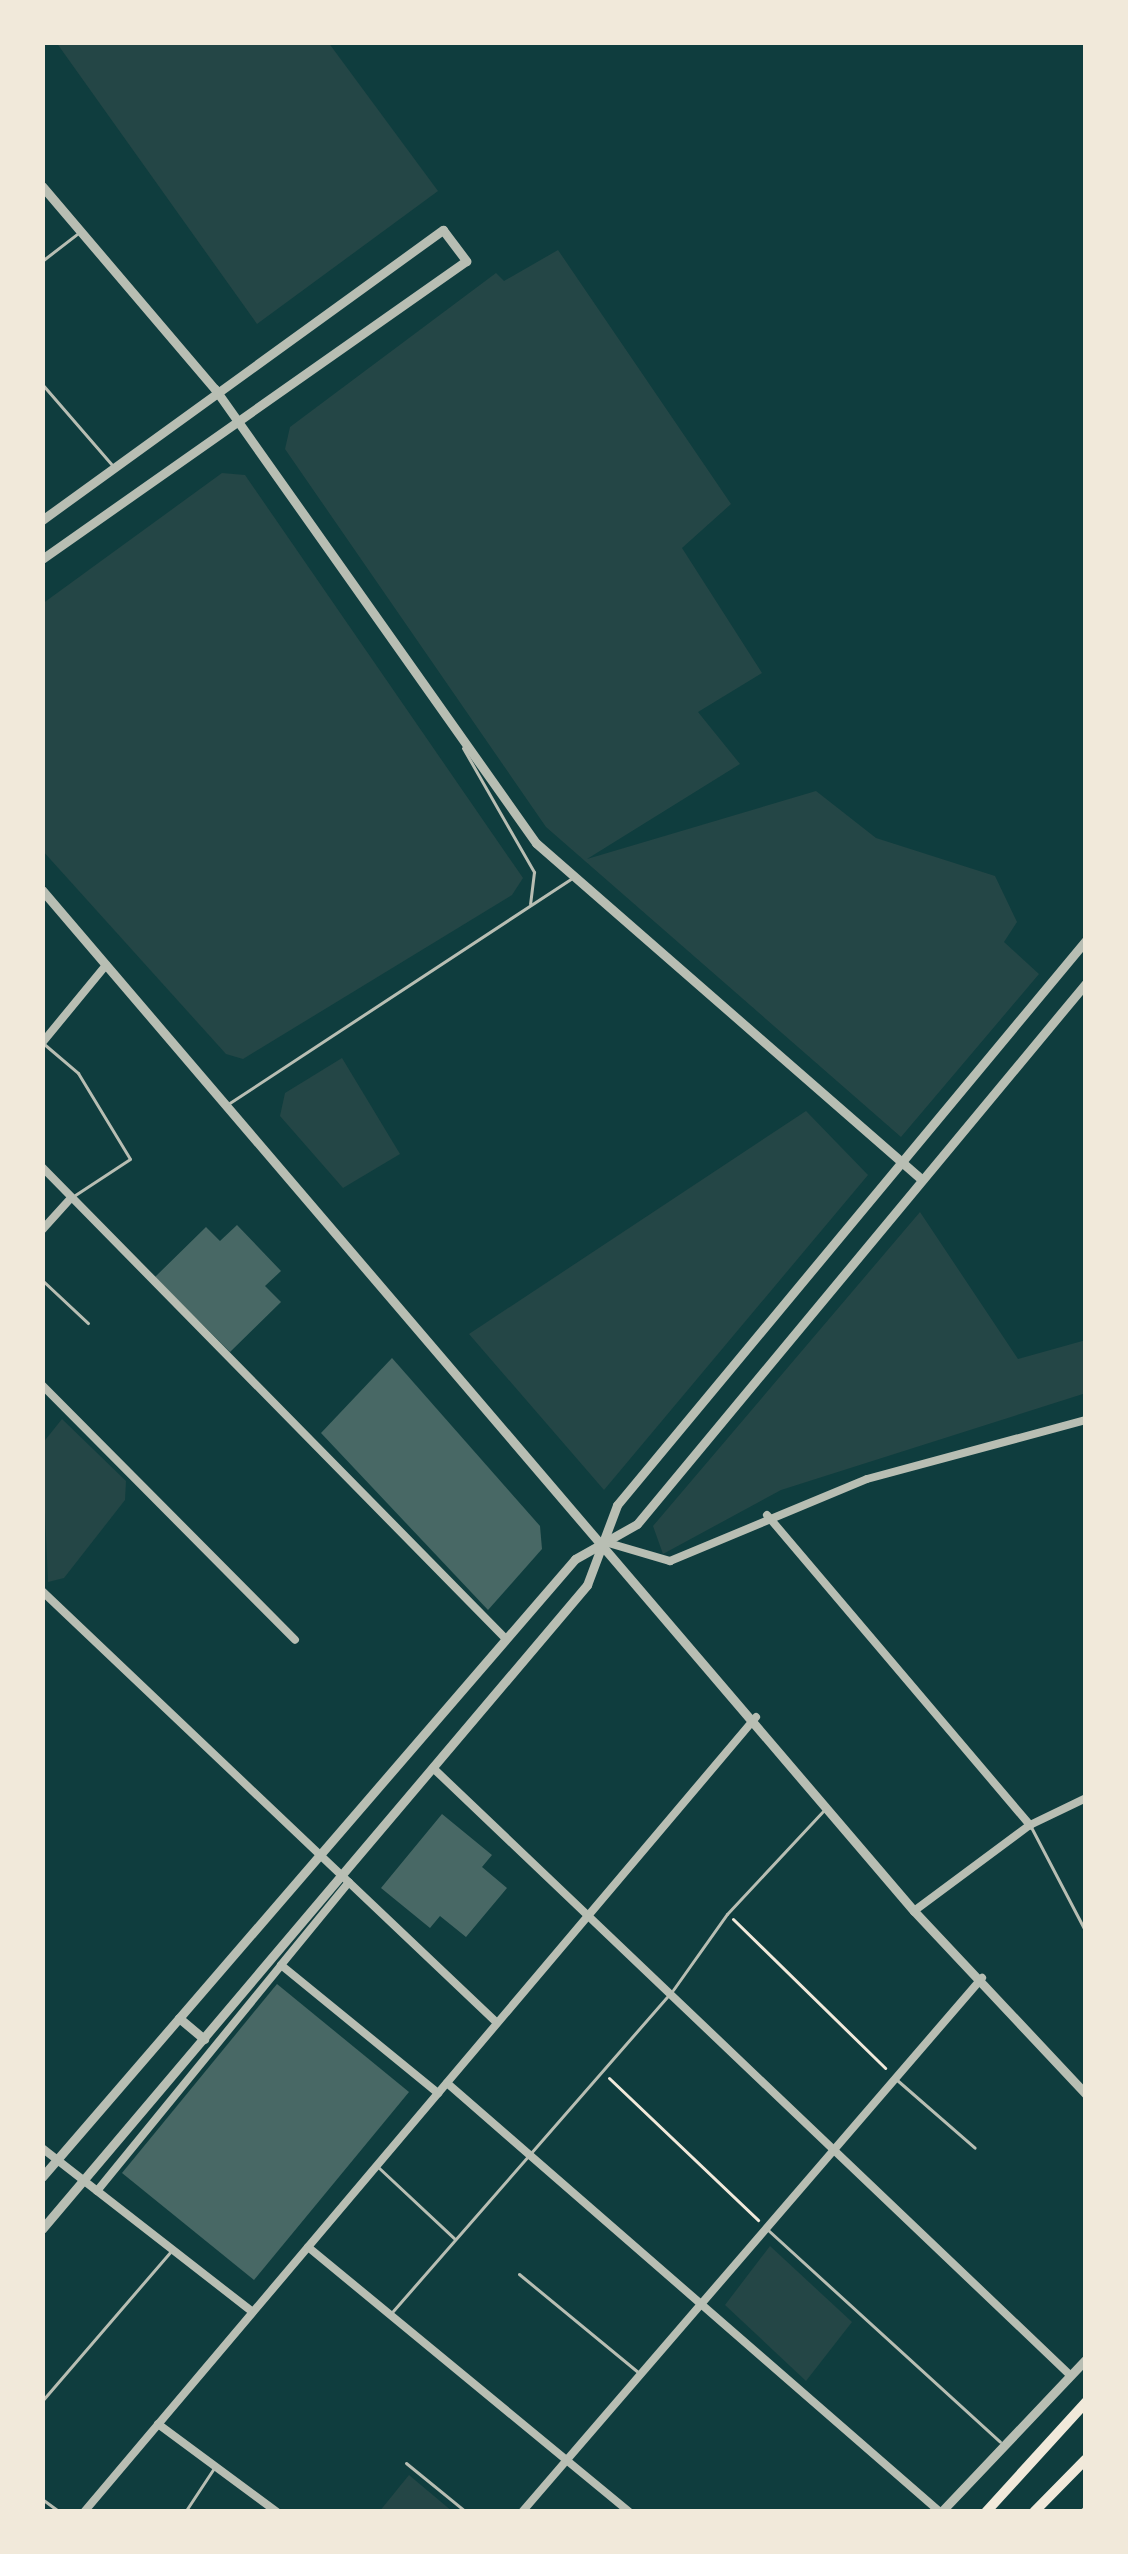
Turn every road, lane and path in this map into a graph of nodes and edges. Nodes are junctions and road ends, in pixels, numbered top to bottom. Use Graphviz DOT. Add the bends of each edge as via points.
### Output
graph roads {
  1 [pos="42,186"];
  2 [pos="82,229"];
  3 [pos="42,261"];
  4 [pos="42,384"];
  5 [pos="215,389"];
  6 [pos="236,421"];
  7 [pos="115,468"];
  8 [pos="42,520"];
  9 [pos="42,559"];
  10 [pos="448,720"];
  11 [pos="573,878"];
  12 [pos="42,890"];
  13 [pos="530,904"];
  14 [pos="1086,940"];
  15 [pos="106,965"];
  16 [pos="1086,983"];
  17 [pos="42,1043"];
  18 [pos="226,1105"];
  19 [pos="902,1162"];
  20 [pos="42,1167"];
  21 [pos="920,1178"];
  22 [pos="70,1199"];
  23 [pos="42,1230"];
  24 [pos="42,1280"];
  25 [pos="88,1323"];
  26 [pos="42,1385"];
  27 [pos="1086,1420"];
  28 [pos="766,1515"];
  29 [pos="603,1541"];
  30 [pos="42,1592"];
  31 [pos="504,1637"];
  32 [pos="295,1640"];
  33 [pos="756,1718"];
  34 [pos="433,1768"];
  35 [pos="1086,1798"];
  36 [pos="826,1808"];
  37 [pos="1030,1825"];
  38 [pos="319,1854"];
  39 [pos="345,1879"];
  40 [pos="914,1910"];
  41 [pos="590,1914"];
  42 [pos="728,1914"];
  43 [pos="1086,1932"];
  44 [pos="280,1965"];
  45 [pos="982,1978"];
  46 [pos="671,1993"];
  47 [pos="179,2018"];
  48 [pos="497,2023"];
  49 [pos="204,2039"];
  50 [pos="603,2072"];
  51 [pos="896,2079"];
  52 [pos="447,2083"];
  53 [pos="438,2093"];
  54 [pos="1086,2094"];
  55 [pos="42,2148"];
  56 [pos="975,2148"];
  57 [pos="835,2150"];
  58 [pos="531,2156"];
  59 [pos="57,2160"];
  60 [pos="376,2166"];
  61 [pos="42,2176"];
  62 [pos="84,2180"];
  63 [pos="97,2191"];
  64 [pos="42,2229"];
  65 [pos="766,2229"];
  66 [pos="457,2241"];
  67 [pos="308,2247"];
  68 [pos="172,2249"];
  69 [pos="518,2275"];
  70 [pos="702,2303"];
  71 [pos="253,2312"];
  72 [pos="388,2315"];
  73 [pos="1086,2359"];
  74 [pos="640,2374"];
  75 [pos="1070,2375"];
  76 [pos="42,2401"];
  77 [pos="1086,2402"];
  78 [pos="158,2424"];
  79 [pos="1004,2445"];
  80 [pos="1086,2459"];
  81 [pos="406,2462"];
  82 [pos="566,2462"];
  83 [pos="215,2466"];
  84 [pos="42,2499"];
  85 [pos="60,2512"];
  86 [pos="84,2512"];
  87 [pos="185,2512"];
  88 [pos="278,2512"];
  89 [pos="466,2512"];
  90 [pos="522,2512"];
  91 [pos="630,2512"];
  92 [pos="940,2512"];
  93 [pos="986,2512"];
  94 [pos="1034,2512"];
  1 -- 2 [label="street"];
  2 -- 3 [label="lane"];
  2 -- 5 [label="street"];
  4 -- 7 [label="lane"];
  5 -- 6 [label="street"];
  5 -- 6 [label="street" via="443,230 466,261"];
  5 -- 7 [label="street"];
  6 -- 9 [label="street"];
  6 -- 10 [label="street"];
  7 -- 8 [label="street"];
  10 -- 11 [label="street" via="536,843"];
  10 -- 13 [label="lane" via="534,872"];
  11 -- 13 [label="lane"];
  11 -- 19 [label="street"];
  12 -- 15 [label="street"];
  13 -- 18 [label="lane"];
  14 -- 19 [label="street"];
  15 -- 17 [label="street"];
  15 -- 18 [label="street"];
  16 -- 21 [label="street"];
  17 -- 22 [label="lane" via="78,1073 130,1159"];
  18 -- 29 [label="street"];
  19 -- 21 [label="street"];
  19 -- 29 [label="street" via="617,1504"];
  20 -- 22 [label="street"];
  21 -- 29 [label="street" via="637,1524"];
  22 -- 23 [label="street"];
  22 -- 31 [label="street"];
  24 -- 25 [label="lane"];
  26 -- 32 [label="street"];
  27 -- 28 [label="street" via="867,1478"];
  28 -- 29 [label="street" via="661,1563"];
  28 -- 37 [label="street"];
  29 -- 31 [label="street" via="575,1559"];
  29 -- 33 [label="street"];
  29 -- 34 [label="street" via="587,1585"];
  30 -- 38 [label="street"];
  31 -- 38 [label="street"];
  33 -- 36 [label="street"];
  33 -- 41 [label="street"];
  34 -- 39 [label="street"];
  34 -- 41 [label="street"];
  35 -- 37 [label="street"];
  36 -- 40 [label="street"];
  36 -- 42 [label="lane"];
  37 -- 40 [label="street"];
  37 -- 43 [label="lane"];
  38 -- 39 [label="street"];
  38 -- 47 [label="street"];
  39 -- 44 [label="street"];
  39 -- 48 [label="street"];
  39 -- 49 [label="street"];
  40 -- 45 [label="street"];
  41 -- 46 [label="street"];
  41 -- 48 [label="street"];
  42 -- 46 [label="lane"];
  42 -- 51 [label="path"];
  44 -- 53 [label="street"];
  44 -- 63 [label="street"];
  45 -- 51 [label="street"];
  45 -- 54 [label="street"];
  46 -- 50 [label="lane"];
  46 -- 57 [label="street"];
  47 -- 49 [label="street"];
  47 -- 59 [label="street"];
  48 -- 52 [label="street"];
  49 -- 62 [label="street"];
  50 -- 58 [label="lane"];
  50 -- 65 [label="path"];
  51 -- 56 [label="lane"];
  51 -- 57 [label="street"];
  52 -- 53 [label="street"];
  52 -- 58 [label="street"];
  53 -- 60 [label="street"];
  55 -- 59 [label="street"];
  57 -- 65 [label="street"];
  57 -- 75 [label="street"];
  58 -- 66 [label="lane"];
  58 -- 70 [label="street"];
  59 -- 61 [label="street"];
  59 -- 62 [label="street"];
  60 -- 66 [label="lane"];
  60 -- 67 [label="street"];
  62 -- 63 [label="street"];
  62 -- 64 [label="street"];
  63 -- 68 [label="street"];
  65 -- 70 [label="street"];
  65 -- 79 [label="lane"];
  66 -- 72 [label="lane"];
  67 -- 71 [label="street"];
  67 -- 72 [label="street"];
  68 -- 71 [label="street"];
  68 -- 76 [label="lane"];
  69 -- 74 [label="lane"];
  70 -- 74 [label="street"];
  70 -- 92 [label="street"];
  71 -- 78 [label="street"];
  72 -- 82 [label="street"];
  73 -- 75 [label="street"];
  74 -- 82 [label="street"];
  75 -- 79 [label="street"];
  77 -- 93 [label="main road"];
  78 -- 83 [label="street"];
  78 -- 86 [label="street"];
  79 -- 92 [label="street"];
  80 -- 94 [label="main road"];
  81 -- 89 [label="lane"];
  82 -- 90 [label="street"];
  82 -- 91 [label="street"];
  83 -- 87 [label="lane"];
  83 -- 88 [label="street"];
  84 -- 85 [label="lane"];
}
